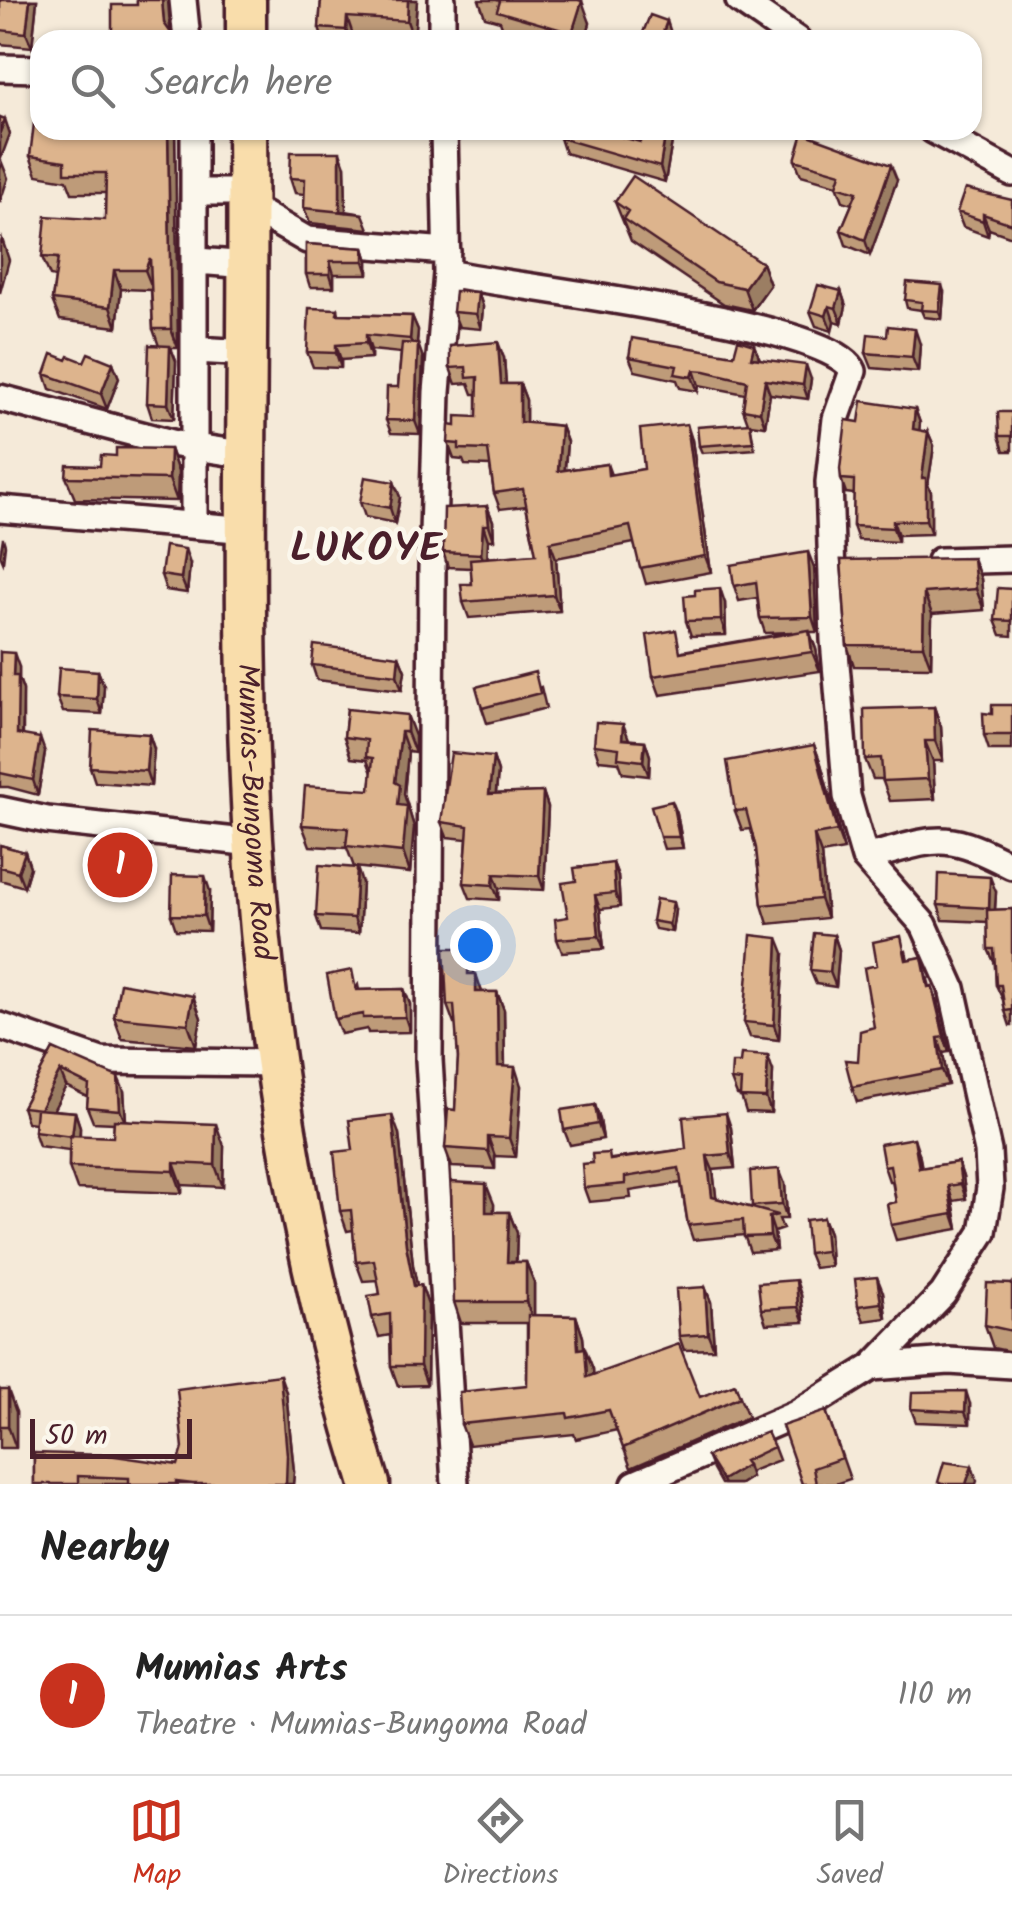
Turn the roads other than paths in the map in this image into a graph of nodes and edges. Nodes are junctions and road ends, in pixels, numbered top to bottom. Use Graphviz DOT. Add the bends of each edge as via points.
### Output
graph roads {
  1 [pos="183,0"];
  2 [pos="246,0"];
  3 [pos="442,0"];
  4 [pos="739,0"];
  5 [pos="185,30"];
  6 [pos="246,30"];
  7 [pos="442,30"];
  8 [pos="782,30"];
  9 [pos="0,68"];
  10 [pos="30,69"];
  11 [pos="195,140"];
  12 [pos="247,140"];
  13 [pos="444,140"];
  14 [pos="952,140"];
  15 [pos="1012,172"];
  16 [pos="198,192"];
  17 [pos="248,199"];
  18 [pos="197,260"];
  19 [pos="447,262"];
  20 [pos="248,265"];
  21 [pos="196,350"];
  22 [pos="248,353"];
  23 [pos="0,398"];
  24 [pos="194,446"];
  25 [pos="248,455"];
  26 [pos="0,509"];
  27 [pos="194,525"];
  28 [pos="249,530"];
  29 [pos="1012,559"];
  30 [pos="920,560"];
  31 [pos="830,561"];
  32 [pos="866,561"];
  33 [pos="0,810"];
  34 [pos="254,843"];
  35 [pos="865,858"];
  36 [pos="1012,866"];
  37 [pos="0,1026"];
  38 [pos="276,1063"];
  39 [pos="1012,1365"];
  40 [pos="872,1366"];
  41 [pos="370,1484"];
  42 [pos="455,1484"];
  43 [pos="635,1484"];
  1 -- 5 [label="street"];
  2 -- 6 [label="highway"];
  3 -- 7 [label="street"];
  4 -- 8 [label="street"];
  9 -- 10 [label="street"];
  11 -- 16 [label="street"];
  12 -- 17 [label="highway, Mumias-Bungoma Road"];
  13 -- 19 [label="street"];
  14 -- 15 [label="street"];
  16 -- 17 [label="street"];
  16 -- 18 [label="street"];
  17 -- 19 [label="street" via="307,240"];
  17 -- 20 [label="highway, Mumias-Bungoma Road"];
  18 -- 20 [label="street"];
  18 -- 21 [label="street"];
  19 -- 31 [label="street" via="709,315 841,356 852,372 830,458"];
  19 -- 42 [label="street" via="432,569 429,1060"];
  20 -- 22 [label="highway, Mumias-Bungoma Road"];
  21 -- 22 [label="street"];
  21 -- 24 [label="street"];
  22 -- 25 [label="highway, Mumias-Bungoma Road"];
  23 -- 24 [label="street"];
  24 -- 25 [label="street"];
  24 -- 27 [label="street"];
  25 -- 28 [label="highway, Mumias-Bungoma Road"];
  26 -- 27 [label="street"];
  27 -- 28 [label="street"];
  28 -- 34 [label="highway, Mumias-Bungoma Road"];
  29 -- 30 [label="street"];
  31 -- 32 [label="street"];
  31 -- 35 [label="street" via="843,767"];
  33 -- 34 [label="street"];
  34 -- 38 [label="highway, Mumias-Bungoma Road"];
  35 -- 36 [label="street" via="948,840 987,850"];
  35 -- 40 [label="street" via="909,905 940,954 973,1069 990,1188 984,1232 972,1253 930,1309"];
  37 -- 38 [label="street" via="101,1060"];
  38 -- 41 [label="highway, Mumias-Bungoma Road" via="324,1312"];
  39 -- 40 [label="street" via="978,1360"];
  40 -- 43 [label="street" via="796,1414"];
}
